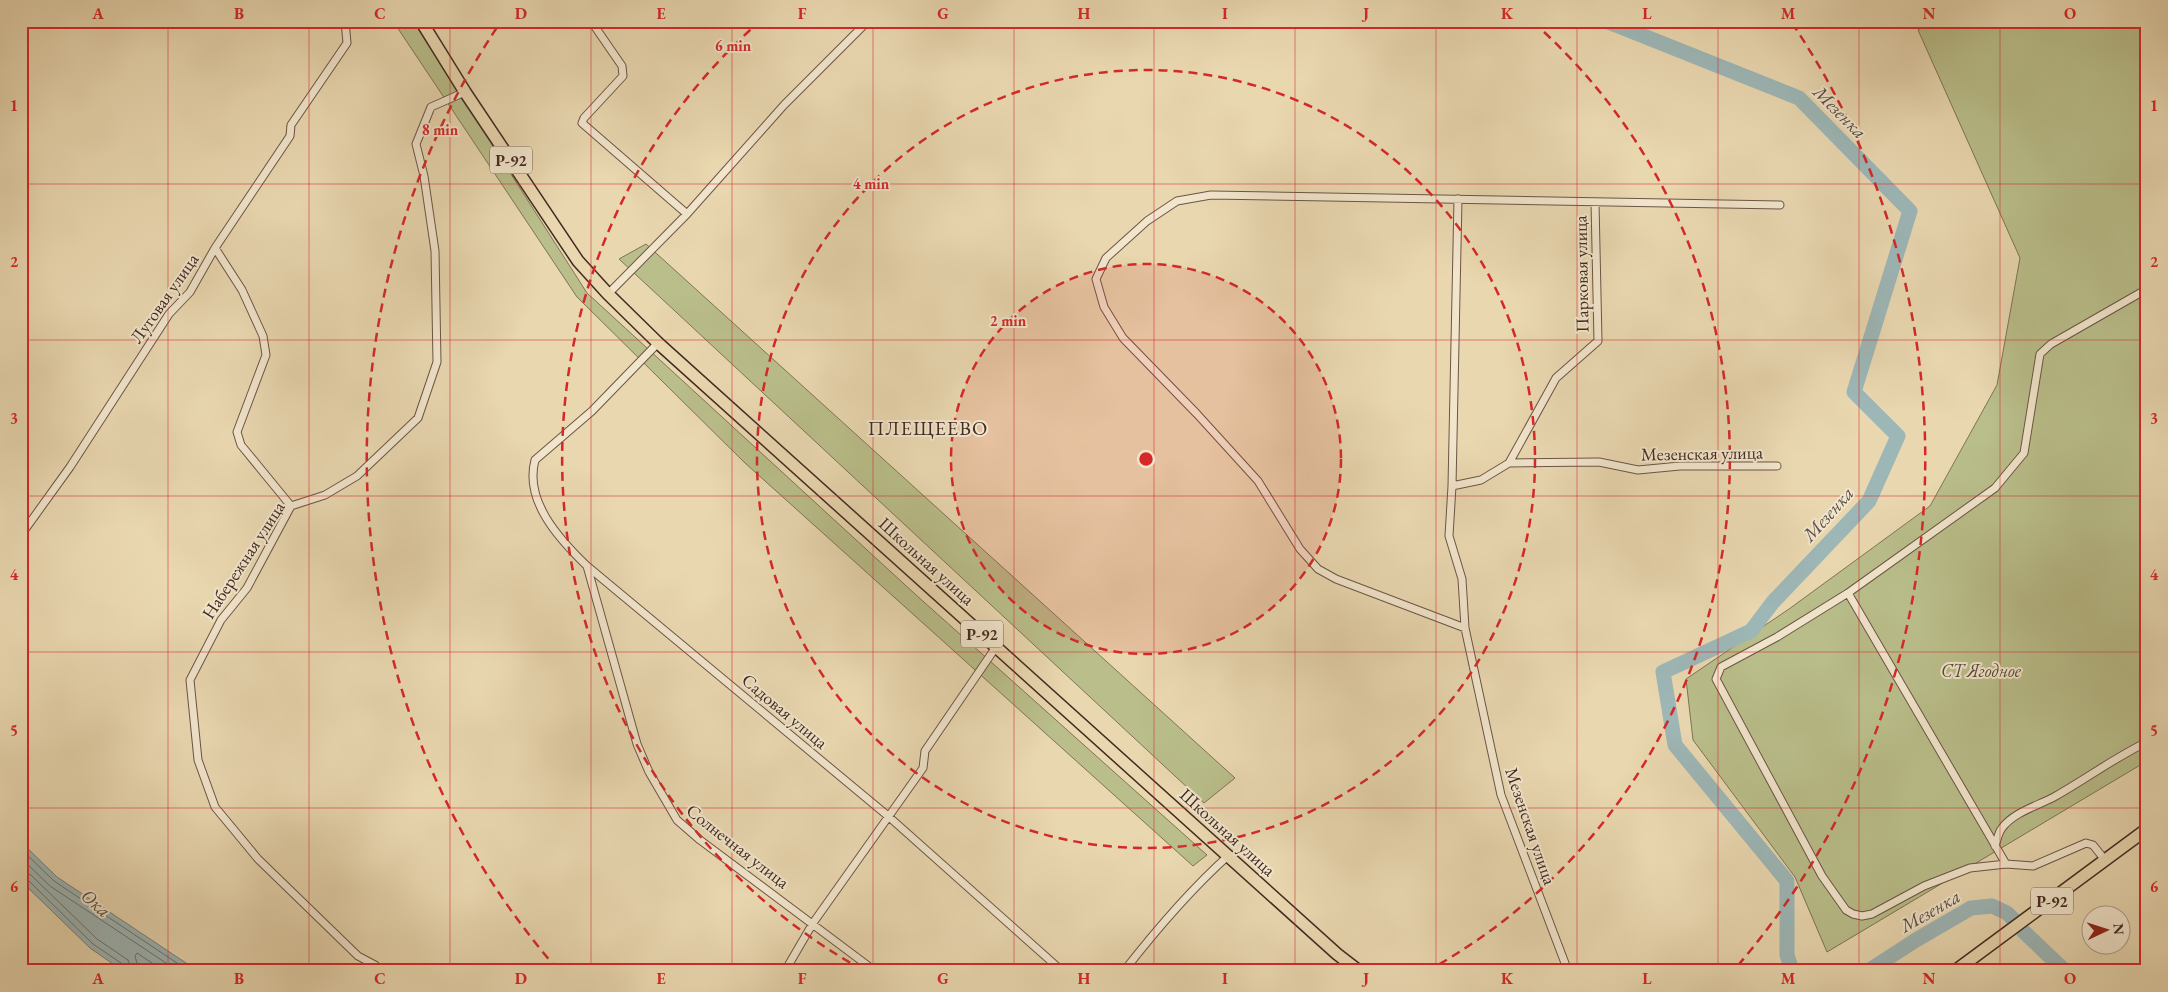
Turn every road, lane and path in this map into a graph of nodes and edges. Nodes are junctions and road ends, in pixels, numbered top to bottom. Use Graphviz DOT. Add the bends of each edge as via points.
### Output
graph roads {
  1 [pos="345,21"];
  2 [pos="421,21"];
  3 [pos="591,21"];
  4 [pos="868,21"];
  5 [pos="465,92"];
  6 [pos="1458,200"];
  7 [pos="1595,202"];
  8 [pos="1780,205"];
  9 [pos="686,214"];
  10 [pos="215,248"];
  11 [pos="2147,290"];
  12 [pos="608,294"];
  13 [pos="658,343"];
  14 [pos="1509,463"];
  15 [pos="1777,466"];
  16 [pos="1452,486"];
  17 [pos="291,506"];
  18 [pos="21,535"];
  19 [pos="586,566"];
  20 [pos="1848,593"];
  21 [pos="1465,628"];
  22 [pos="996,646"];
  23 [pos="2147,742"];
  24 [pos="888,816"];
  25 [pos="2147,829"];
  26 [pos="1995,846"];
  27 [pos="1229,856"];
  28 [pos="2105,860"];
  29 [pos="2006,864"];
  30 [pos="813,923"];
  31 [pos="380,971"];
  32 [pos="785,971"];
  33 [pos="876,971"];
  34 [pos="1062,971"];
  35 [pos="1124,971"];
  36 [pos="1359,971"];
  37 [pos="1568,971"];
  38 [pos="1956,971"];
  1 -- 10 [label="street, Луговая улица" via="347,43 291,125 290,136"];
  2 -- 5 [label="main road, Р-92"];
  3 -- 9 [label="street" via="622,66 623,76 582,123"];
  4 -- 9 [label="street" via="784,105"];
  5 -- 12 [label="main road, Р-92" via="578,261"];
  5 -- 17 [label="street, Набережная улица" via="431,107 416,144 435,251 437,334 437,362 418,418 357,476 325,495"];
  6 -- 7 [label="street"];
  6 -- 16 [label="street, Мезенская улица"];
  6 -- 21 [label="street" via="1211,194 1177,201 1147,221 1106,258 1096,279 1104,307 1123,338 1258,482 1300,549 1318,569 1336,579"];
  7 -- 8 [label="street"];
  7 -- 14 [label="street, Парковая улица" via="1598,341 1556,378"];
  9 -- 12 [label="street"];
  10 -- 17 [label="street" via="250,307 263,336 266,355 237,432 242,445"];
  10 -- 18 [label="street, Луговая улица" via="190,292 169,314 70,467"];
  11 -- 20 [label="street" via="2051,344 2040,354 2024,453 1995,488"];
  12 -- 13 [label="main road, Школьная улица / Р-92"];
  13 -- 19 [label="street, Садовая улица" via="592,411 535,460 533,483 553,530"];
  13 -- 22 [label="main road, Школьная улица / Р-92"];
  14 -- 15 [label="street, Мезенская улица" via="1599,462 1638,470 1680,466"];
  14 -- 16 [label="street" via="1480,480"];
  16 -- 21 [label="street, Мезенская улица" via="1449,536 1462,579"];
  17 -- 31 [label="street, Набережная улица" via="247,588 221,620 190,680 198,760 215,807 258,859 358,956"];
  19 -- 24 [label="street, Садовая улица"];
  19 -- 30 [label="street, Солнечная улица" via="637,744 663,798 677,820 700,840"];
  20 -- 26 [label="street"];
  20 -- 29 [label="street" via="1721,667 1716,680 1822,876 1846,910 1862,916 1970,868"];
  21 -- 37 [label="street, Мезенская улица" via="1501,795"];
  22 -- 24 [label="street" via="925,751 923,768"];
  22 -- 27 [label="main road, Школьная улица / Р-92"];
  23 -- 26 [label="street" via="2011,819 2001,829"];
  24 -- 30 [label="street"];
  24 -- 34 [label="street, Садовая улица"];
  25 -- 28 [label="main road, Р-92"];
  26 -- 29 [label="street"];
  27 -- 35 [label="street" via="1159,926"];
  27 -- 36 [label="main road, Школьная улица / Р-92"];
  28 -- 29 [label="street" via="2093,845 2086,843 2033,866"];
  28 -- 38 [label="main road, Р-92"];
  30 -- 32 [label="street"];
  30 -- 33 [label="street, Солнечная улица"];
}
